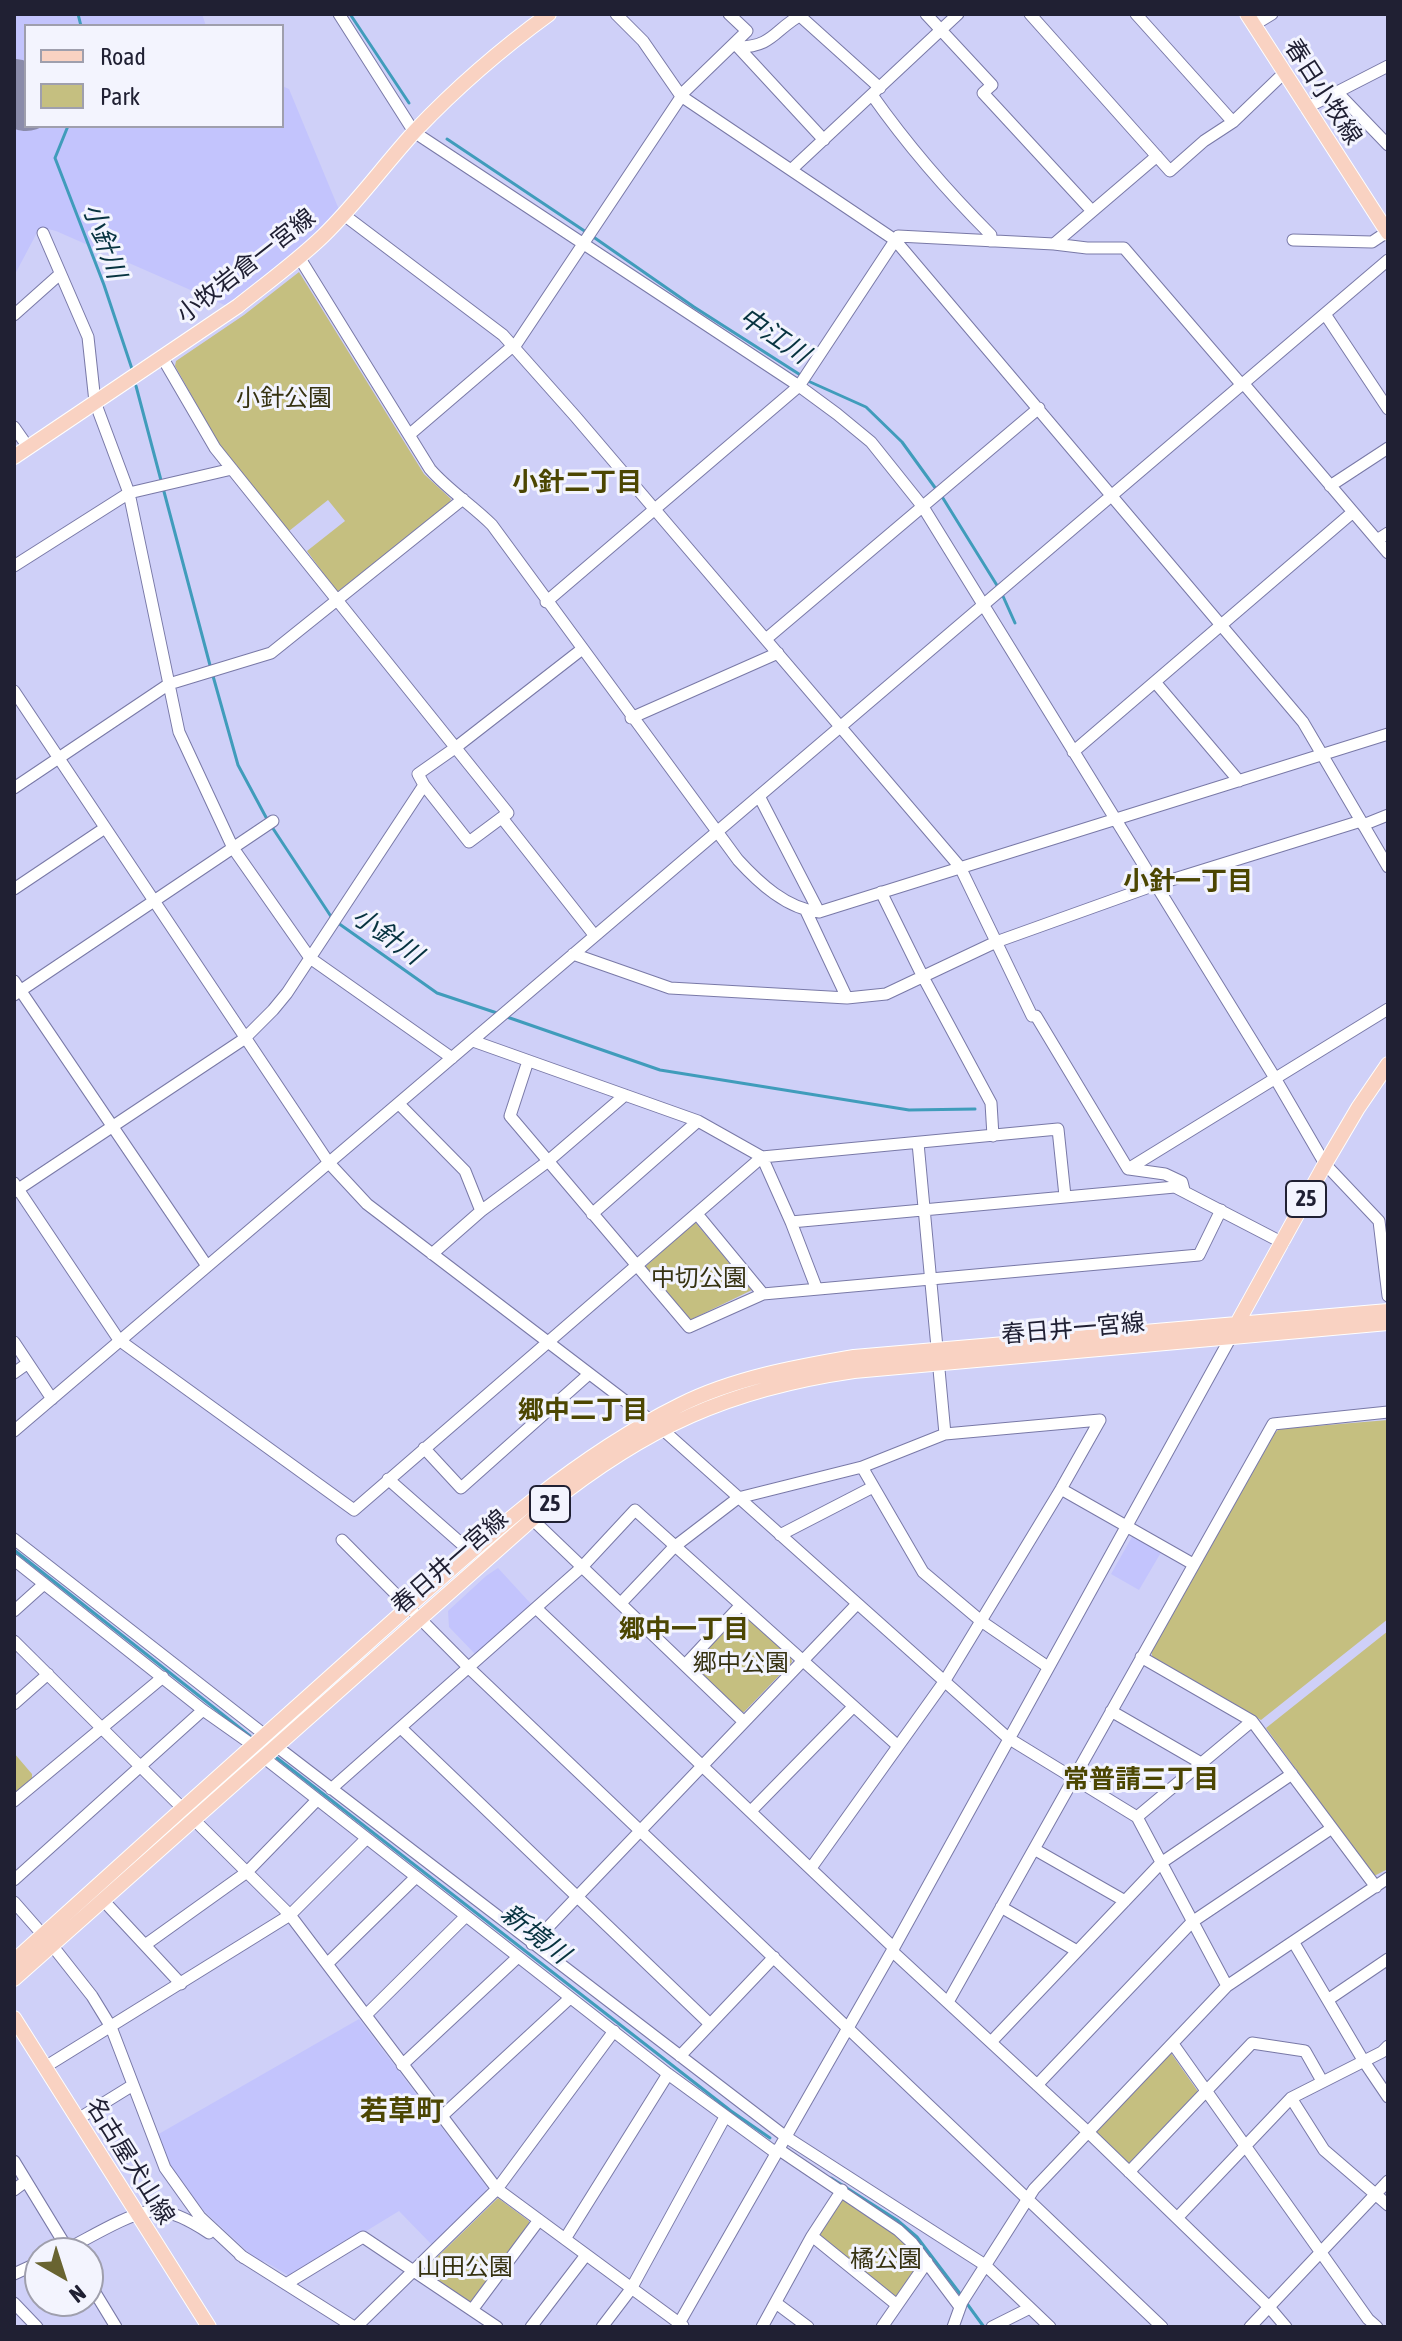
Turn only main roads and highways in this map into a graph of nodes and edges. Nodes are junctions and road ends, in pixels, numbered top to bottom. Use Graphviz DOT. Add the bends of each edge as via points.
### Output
graph roads {
  1 [pos="549,14"];
  2 [pos="1250,19"];
  3 [pos="1388,233"];
  4 [pos="14,457"];
  5 [pos="1388,1064"];
  6 [pos="1388,1311"];
  7 [pos="1388,1323"];
  8 [pos="1234,1330"];
  9 [pos="657,1425"];
  10 [pos="414,1613"];
  11 [pos="188,1814"];
  12 [pos="47,1940"];
  13 [pos="14,1961"];
  14 [pos="14,1979"];
  15 [pos="14,2018"];
  16 [pos="209,2327"];
  1 -- 4 [label="main road, 小牧岩倉一宮線" via="483,64 299,257 238,306"];
  2 -- 3 [label="main road, 春日小牧線"];
  5 -- 8 [label="main road, 25" via="1325,1164"];
  6 -- 8 [label="main road"];
  7 -- 8 [label="main road"];
  8 -- 9 [label="main road, 春日井一宮線 / 25" via="937,1357 854,1357 725,1387 681,1404"];
  9 -- 10 [label="main road, 春日井一宮線 / 25"];
  9 -- 10 [label="main road, 春日井一宮線 / 25" via="571,1470 472,1553"];
  10 -- 11 [label="main road, 春日井一宮線 / 25"];
  11 -- 12 [label="main road, 春日井一宮線 / 25"];
  11 -- 12 [label="main road, 春日井一宮線 / 25" via="102,1899"];
  12 -- 13 [label="main road, 春日井一宮線 / 25"];
  12 -- 14 [label="main road, 春日井一宮線 / 25"];
  15 -- 16 [label="main road, 名古屋犬山線"];
}
